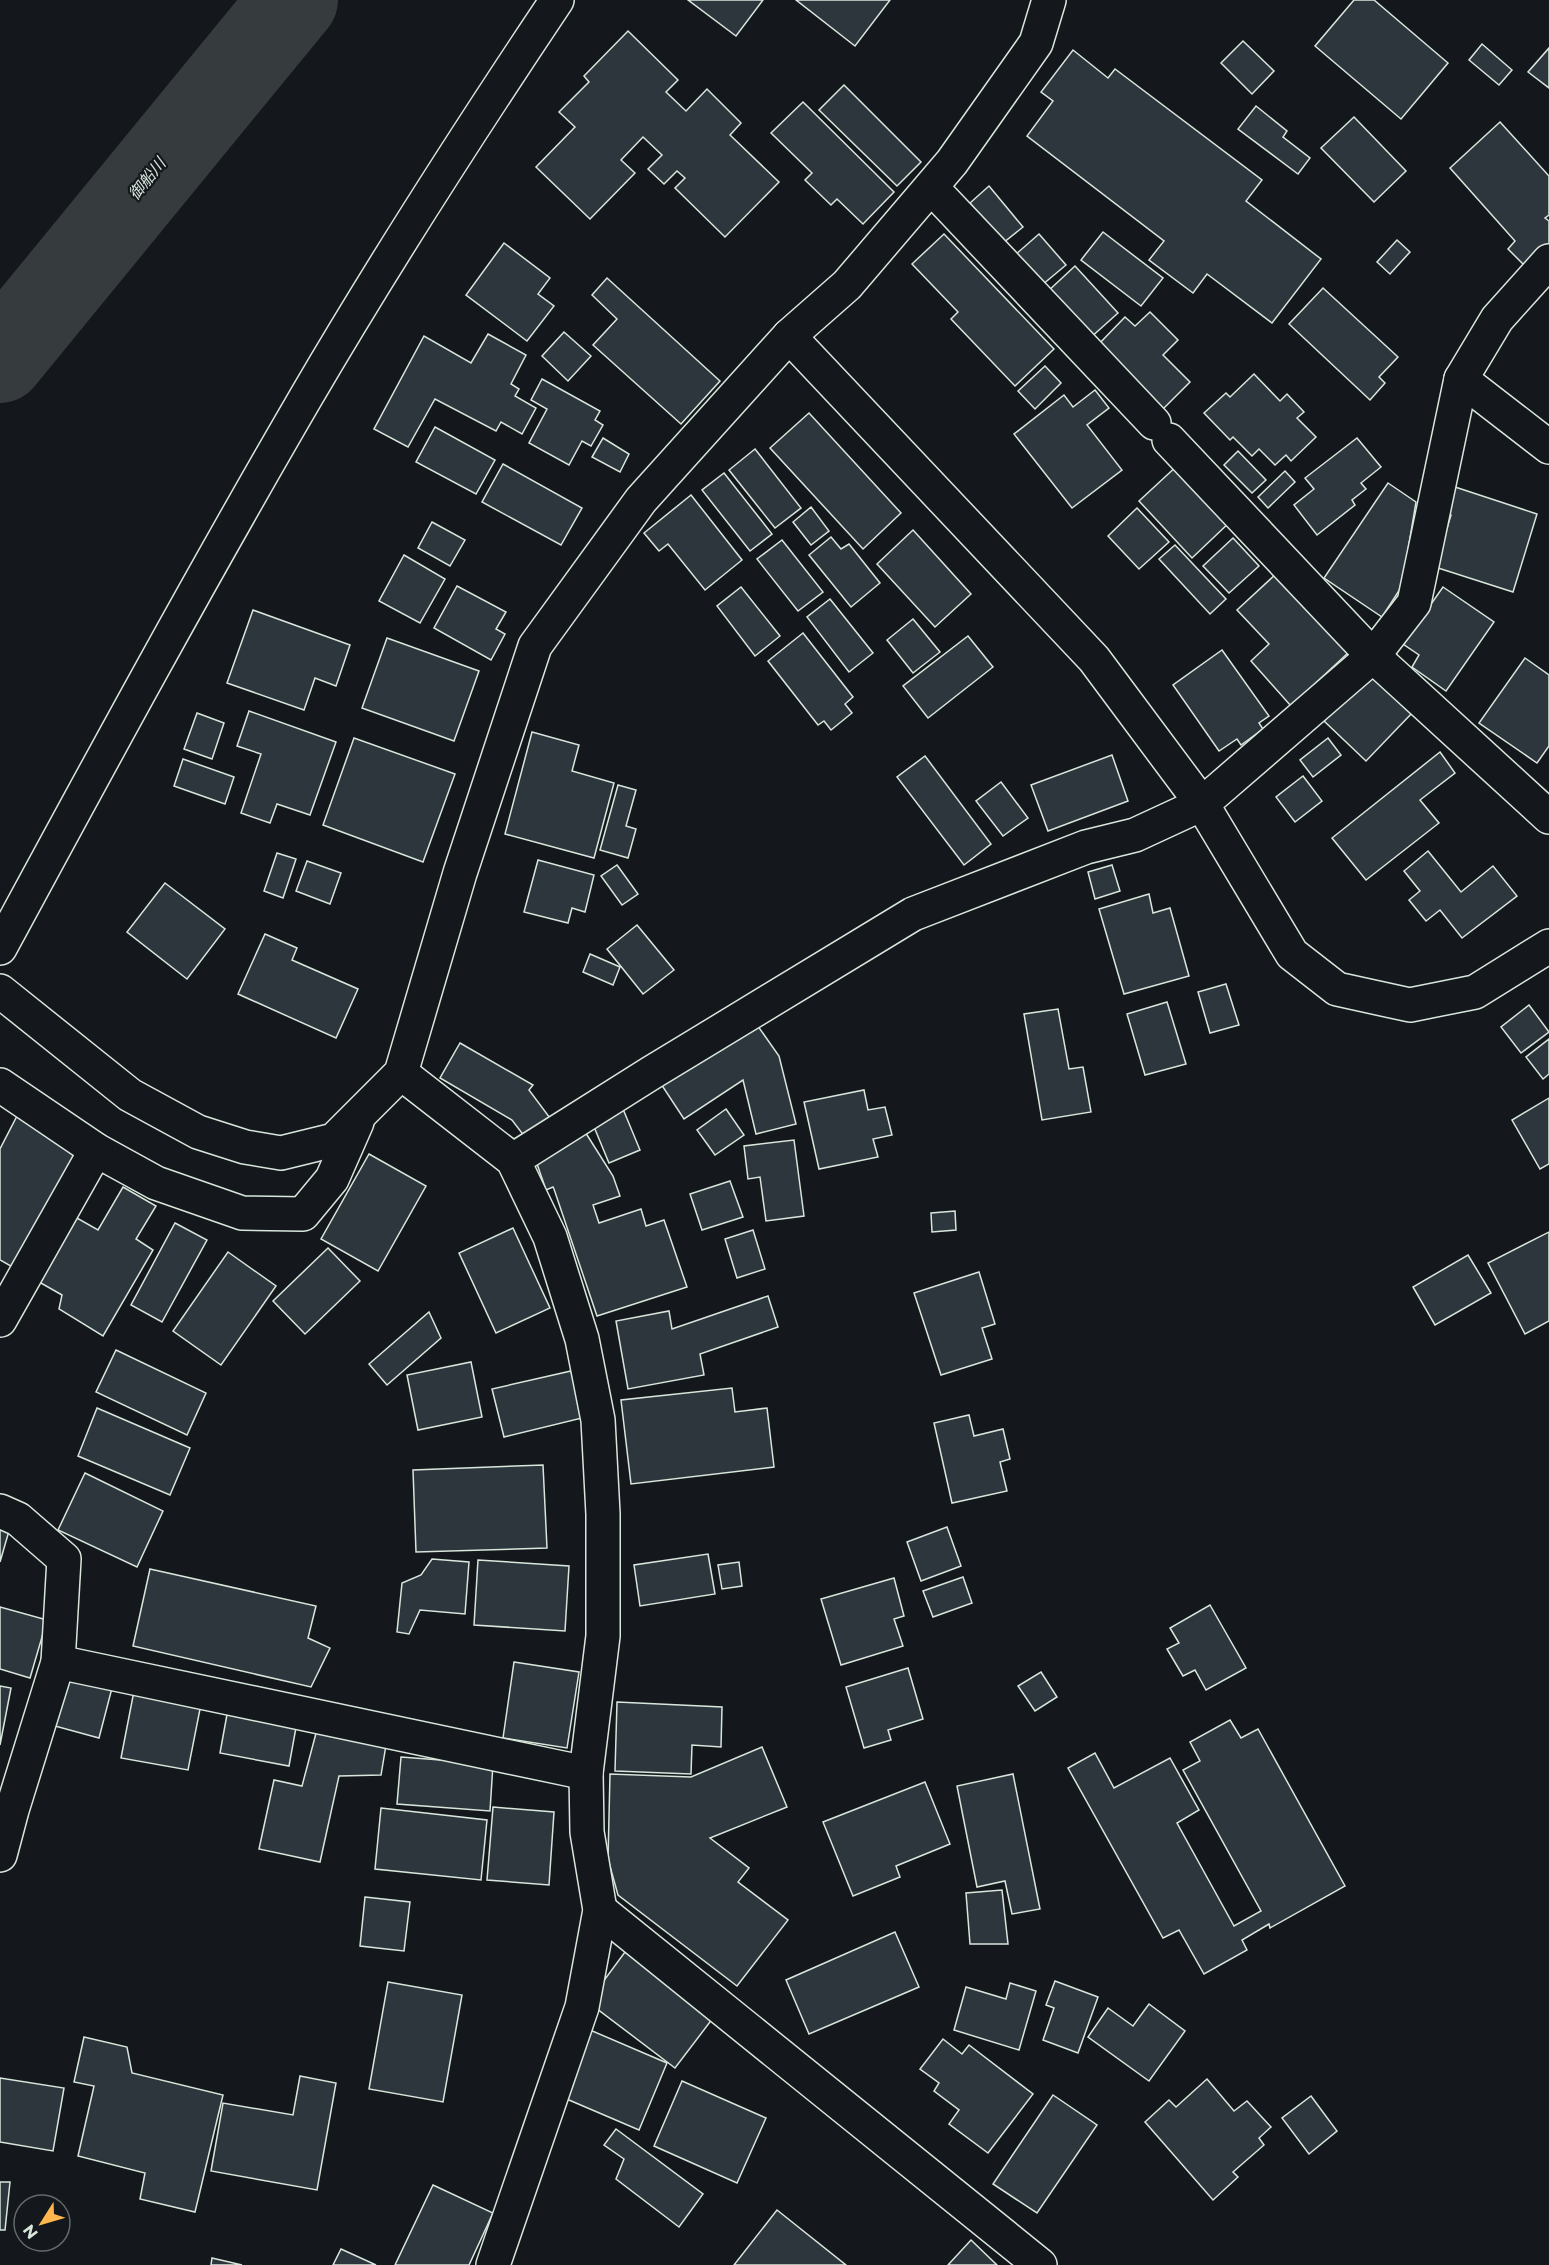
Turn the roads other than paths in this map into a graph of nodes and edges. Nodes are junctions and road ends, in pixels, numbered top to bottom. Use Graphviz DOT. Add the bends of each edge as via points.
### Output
graph roads {
  1 [pos="556,0"];
  2 [pos="1049,0"];
  3 [pos="931,187"];
  4 [pos="1549,261"];
  5 [pos="789,336"];
  6 [pos="1461,379"];
  7 [pos="1549,447"];
  8 [pos="1373,656"];
  9 [pos="1202,804"];
  10 [pos="1549,817"];
  11 [pos="1549,946"];
  12 [pos="0,948"];
  13 [pos="0,991"];
  14 [pos="400,1073"];
  15 [pos="0,1084"];
  16 [pos="361,1113"];
  17 [pos="96,1150"];
  18 [pos="513,1160"];
  19 [pos="0,1320"];
  20 [pos="0,1511"];
  21 [pos="58,1662"];
  22 [pos="586,1773"];
  23 [pos="0,1855"];
  24 [pos="600,1910"];
  25 [pos="493,2265"];
  26 [pos="1040,2265"];
  1 -- 12 [label="street" via="476,121 307,397"];
  2 -- 3 [label="street" via="1036,42"];
  3 -- 5 [label="street" via="847,285"];
  3 -- 8 [label="street"];
  4 -- 6 [label="street" via="1497,319"];
  5 -- 9 [label="street" via="1094,659"];
  5 -- 14 [label="street" via="641,500 535,646 460,873"];
  6 -- 7 [label="street"];
  6 -- 8 [label="street" via="1414,603"];
  8 -- 9 [label="street"];
  8 -- 10 [label="street"];
  9 -- 11 [label="street" via="1292,954 1336,988 1410,1005 1475,992"];
  9 -- 18 [label="street" via="1135,835 1086,847 914,914"];
  13 -- 16 [label="street" via="130,1095 198,1132 245,1147 281,1153 334,1140"];
  14 -- 16 [label="street"];
  14 -- 18 [label="street"];
  15 -- 17 [label="street"];
  16 -- 17 [label="street" via="333,1179 303,1214 242,1213 156,1183"];
  17 -- 19 [label="street"];
  18 -- 22 [label="street" via="550,1238 582,1339 598,1420 603,1636"];
  20 -- 21 [label="street" via="18,1519 64,1559"];
  21 -- 22 [label="street"];
  21 -- 23 [label="street"];
  22 -- 24 [label="street" via="587,1832"];
  24 -- 25 [label="street" via="582,2007"];
  24 -- 26 [label="street"];
}
